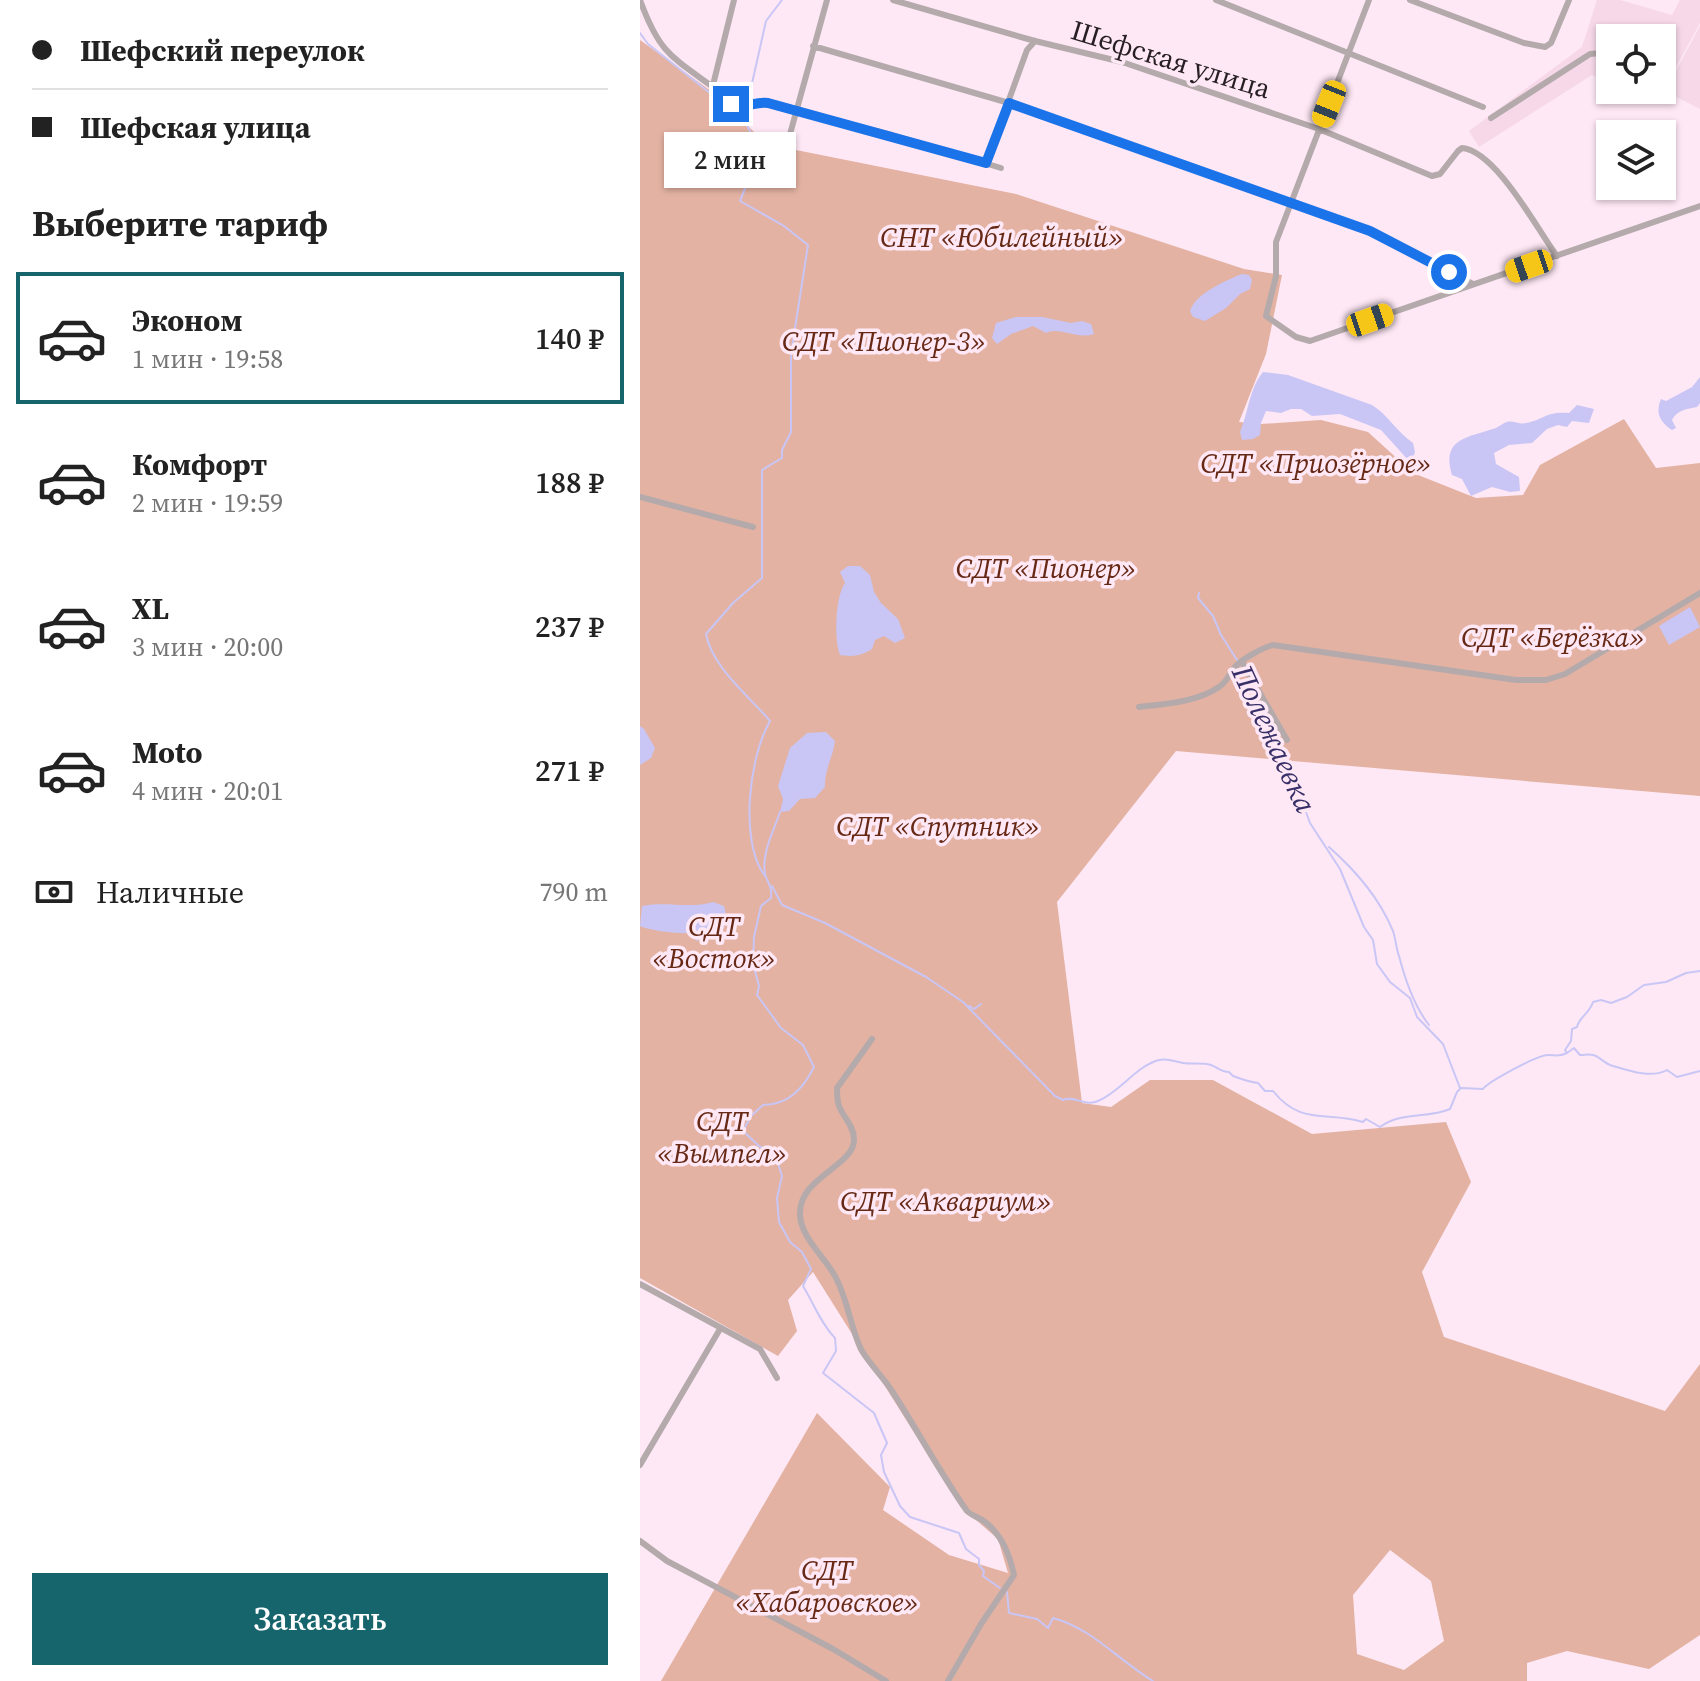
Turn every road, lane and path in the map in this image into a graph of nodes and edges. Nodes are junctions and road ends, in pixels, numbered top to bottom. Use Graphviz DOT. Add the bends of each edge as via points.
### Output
graph roads {
  1 [pos="640,0"];
  2 [pos="734,0"];
  3 [pos="827,0"];
  4 [pos="893,0"];
  5 [pos="1216,0"];
  6 [pos="1369,0"];
  7 [pos="1410,0"];
  8 [pos="1569,0"];
  9 [pos="1035,41"];
  10 [pos="813,46"];
  11 [pos="1596,52"];
  12 [pos="1349,54"];
  13 [pos="713,87"];
  14 [pos="1009,103"];
  15 [pos="1483,107"];
  16 [pos="796,110"];
  17 [pos="1491,118"];
  18 [pos="1319,129"];
  19 [pos="787,145"];
  20 [pos="986,163"];
  21 [pos="1001,168"];
  22 [pos="1290,204"];
  23 [pos="1700,206"];
  24 [pos="1557,256"];
  25 [pos="1473,284"];
  26 [pos="640,497"];
  27 [pos="753,527"];
  28 [pos="1700,593"];
  29 [pos="1242,662"];
  30 [pos="1139,707"];
  31 [pos="1287,740"];
  32 [pos="872,1039"];
  33 [pos="640,1284"];
  34 [pos="720,1329"];
  35 [pos="777,1378"];
  36 [pos="640,1465"];
  37 [pos="640,1541"];
  38 [pos="886,1681"];
  39 [pos="948,1681"];
  1 -- 13 [label="street" via="657,41"];
  2 -- 13 [label="street"];
  3 -- 10 [label="street"];
  4 -- 9 [label="street, Шефская улица"];
  5 -- 12 [label="street"];
  6 -- 12 [label="street"];
  7 -- 8 [label="street" via="1545,47"];
  9 -- 14 [label="street"];
  9 -- 18 [label="street, Шефская улица" via="1122,62"];
  10 -- 14 [label="street"];
  10 -- 16 [label="street"];
  11 -- 17 [label="street"];
  12 -- 15 [label="street"];
  12 -- 18 [label="street"];
  13 -- 16 [label="street" via="735,106 760,102"];
  14 -- 20 [label="street"];
  14 -- 22 [label="street"];
  16 -- 19 [label="street"];
  16 -- 20 [label="street"];
  18 -- 22 [label="street"];
  18 -- 24 [label="street, Шефская улица" via="1432,176 1462,148 1471,150 1489,162"];
  20 -- 21 [label="street"];
  22 -- 25 [label="street" via="1370,231"];
  22 -- 25 [label="street" via="1276,242 1276,276 1266,316 1303,341"];
  23 -- 24 [label="street"];
  24 -- 25 [label="street"];
  26 -- 27 [label="street"];
  28 -- 29 [label="street" via="1565,674 1546,680 1279,646 1262,648"];
  29 -- 30 [label="street" via="1220,687"];
  29 -- 31 [label="street"];
  32 -- 39 [label="street" via="837,1088 838,1105 855,1141 850,1153 817,1179 802,1199 799,1217 836,1278 860,1348 967,1511 985,1522 1002,1543 1014,1575"];
  33 -- 34 [label="street"];
  34 -- 35 [label="street" via="760,1349"];
  34 -- 36 [label="street"];
  37 -- 38 [label="street" via="667,1561"];
}
